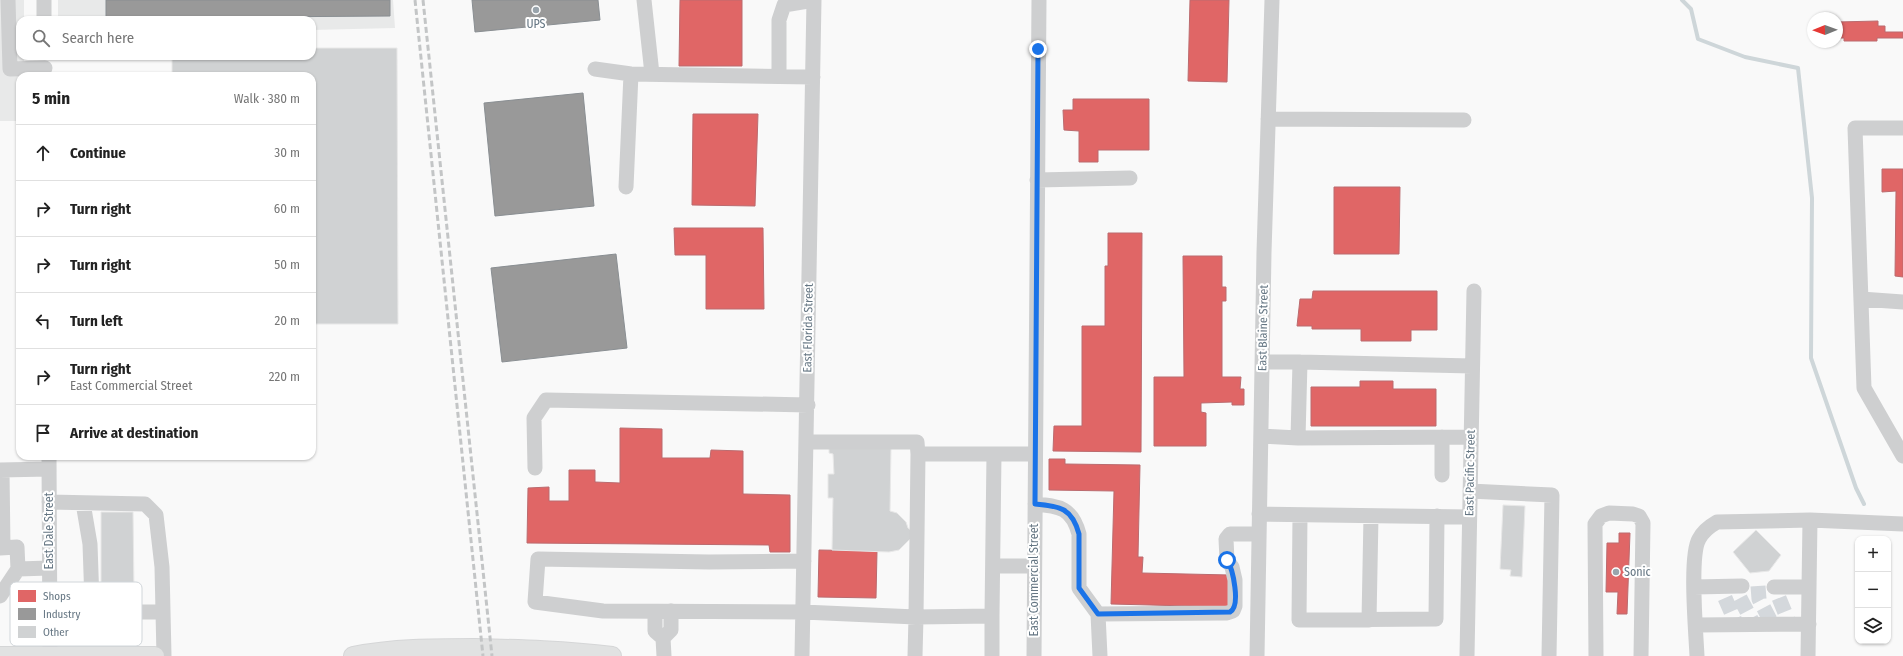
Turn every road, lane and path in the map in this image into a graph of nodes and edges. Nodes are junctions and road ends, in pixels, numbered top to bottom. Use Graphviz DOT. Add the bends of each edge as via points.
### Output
graph roads {
  1 [pos="8,0"];
  2 [pos="44,0"];
  3 [pos="644,0"];
  4 [pos="814,0"];
  5 [pos="1039,0"];
  6 [pos="1272,0"];
  7 [pos="44,16"];
  8 [pos="45,67"];
  9 [pos="595,69"];
  10 [pos="631,74"];
  11 [pos="652,74"];
  12 [pos="778,76"];
  13 [pos="812,77"];
  14 [pos="1268,119"];
  15 [pos="1464,120"];
  16 [pos="1903,128"];
  17 [pos="1130,178"];
  18 [pos="1037,180"];
  19 [pos="626,187"];
  20 [pos="1474,291"];
  21 [pos="1861,299"];
  22 [pos="1903,302"];
  23 [pos="1262,362"];
  24 [pos="1300,362"];
  25 [pos="1472,366"];
  26 [pos="808,406"];
  27 [pos="1261,436"];
  28 [pos="1471,436"];
  29 [pos="1442,437"];
  30 [pos="1298,438"];
  31 [pos="807,442"];
  32 [pos="918,454"];
  33 [pos="994,454"];
  34 [pos="1035,454"];
  35 [pos="1903,456"];
  36 [pos="49,463"];
  37 [pos="535,468"];
  38 [pos="1,470"];
  39 [pos="1442,475"];
  40 [pos="1470,491"];
  41 [pos="49,502"];
  42 [pos="83,503"];
  43 [pos="1035,504"];
  44 [pos="1260,514"];
  45 [pos="1300,515"];
  46 [pos="1371,516"];
  47 [pos="1437,516"];
  48 [pos="1469,517"];
  49 [pos="1810,520"];
  50 [pos="1903,524"];
  51 [pos="1259,534"];
  52 [pos="1,548"];
  53 [pos="804,561"];
  54 [pos="993,566"];
  55 [pos="1034,566"];
  56 [pos="49,568"];
  57 [pos="18,569"];
  58 [pos="1809,581"];
  59 [pos="48,582"];
  60 [pos="91,582"];
  61 [pos="1694,587"];
  62 [pos="1732,591"];
  63 [pos="1777,591"];
  64 [pos="0,596"];
  65 [pos="142,612"];
  66 [pos="163,612"];
  67 [pos="655,612"];
  68 [pos="671,612"];
  69 [pos="803,612"];
  70 [pos="1098,614"];
  71 [pos="916,616"];
  72 [pos="992,616"];
  73 [pos="1369,620"];
  74 [pos="1809,624"];
  75 [pos="1696,626"];
  76 [pos="663,638"];
  77 [pos="44,655"];
  78 [pos="0,656"];
  79 [pos="74,656"];
  80 [pos="115,656"];
  81 [pos="155,656"];
  82 [pos="164,656"];
  83 [pos="353,656"];
  84 [pos="612,656"];
  85 [pos="664,656"];
  86 [pos="802,656"];
  87 [pos="916,656"];
  88 [pos="992,656"];
  89 [pos="1034,656"];
  90 [pos="1100,656"];
  91 [pos="1257,656"];
  92 [pos="1467,656"];
  93 [pos="1549,656"];
  94 [pos="1596,656"];
  95 [pos="1641,656"];
  96 [pos="1697,656"];
  97 [pos="1808,656"];
  1 -- 8 [label="street" via="10,69"];
  2 -- 7 [label="street"];
  3 -- 11 [label="street"];
  4 -- 12 [label="street" via="784,5 779,20"];
  4 -- 13 [label="street, East Florida Street"];
  5 -- 18 [label="street, East Commercial Street"];
  6 -- 14 [label="street, East Blaine Street"];
  9 -- 10 [label="street"];
  10 -- 11 [label="street"];
  10 -- 19 [label="street"];
  11 -- 12 [label="street"];
  12 -- 13 [label="street"];
  13 -- 26 [label="street, East Florida Street"];
  14 -- 15 [label="street"];
  14 -- 23 [label="street, East Blaine Street"];
  16 -- 21 [label="street" via="1855,128"];
  17 -- 18 [label="street"];
  18 -- 34 [label="street, East Commercial Street"];
  20 -- 25 [label="street, East Pacific Street"];
  21 -- 22 [label="street"];
  21 -- 35 [label="street" via="1864,388"];
  23 -- 24 [label="street"];
  23 -- 27 [label="street, East Blaine Street"];
  24 -- 25 [label="street"];
  24 -- 30 [label="street"];
  25 -- 28 [label="street, East Pacific Street"];
  26 -- 31 [label="street, East Florida Street"];
  26 -- 37 [label="street" via="546,400 534,418"];
  27 -- 30 [label="street"];
  27 -- 44 [label="street, East Blaine Street"];
  28 -- 29 [label="street"];
  28 -- 40 [label="street, East Pacific Street"];
  29 -- 30 [label="street"];
  29 -- 39 [label="street"];
  31 -- 32 [label="street" via="917,442"];
  31 -- 53 [label="street, East Florida Street"];
  32 -- 33 [label="street"];
  32 -- 71 [label="street"];
  33 -- 34 [label="street"];
  33 -- 54 [label="street"];
  34 -- 43 [label="street, East Commercial Street"];
  36 -- 38 [label="street"];
  36 -- 41 [label="street, East Dale Street"];
  38 -- 52 [label="street"];
  40 -- 48 [label="street, East Pacific Street"];
  40 -- 93 [label="street" via="1552,495"];
  41 -- 42 [label="street"];
  41 -- 56 [label="street, East Dale Street"];
  42 -- 60 [label="street" via="90,544"];
  42 -- 66 [label="street" via="145,504 156,515 162,567"];
  43 -- 55 [label="street, East Commercial Street"];
  43 -- 70 [label="street" via="1054,505 1070,513 1079,534 1079,588"];
  44 -- 45 [label="street"];
  44 -- 51 [label="street, East Blaine Street"];
  45 -- 46 [label="street"];
  45 -- 73 [label="street" via="1299,620"];
  46 -- 47 [label="street"];
  46 -- 73 [label="street"];
  47 -- 48 [label="street"];
  47 -- 73 [label="street" via="1436,620"];
  48 -- 92 [label="street, East Pacific Street"];
  49 -- 50 [label="street"];
  49 -- 58 [label="street"];
  49 -- 61 [label="street" via="1717,522 1698,539 1693,558"];
  51 -- 70 [label="street" via="1230,534 1226,539 1227,560 1232,566 1235,580 1233,611"];
  51 -- 91 [label="street, East Blaine Street"];
  52 -- 57 [label="street" via="17,547"];
  53 -- 67 [label="street" via="538,559 535,602 603,611"];
  53 -- 69 [label="street, East Florida Street"];
  54 -- 55 [label="street"];
  54 -- 72 [label="street"];
  55 -- 89 [label="street, East Commercial Street"];
  56 -- 57 [label="street"];
  56 -- 59 [label="street, East Dale Street"];
  57 -- 64 [label="street"];
  58 -- 63 [label="street"];
  58 -- 74 [label="street"];
  61 -- 62 [label="street"];
  61 -- 75 [label="street"];
  65 -- 66 [label="street"];
  66 -- 82 [label="street"];
  67 -- 68 [label="street"];
  67 -- 76 [label="street" via="655,630"];
  68 -- 69 [label="street"];
  68 -- 76 [label="street" via="671,630"];
  69 -- 71 [label="street"];
  69 -- 86 [label="street, East Florida Street"];
  70 -- 90 [label="street"];
  71 -- 72 [label="street"];
  71 -- 87 [label="street"];
  72 -- 88 [label="street"];
  74 -- 75 [label="street" via="1772,622"];
  74 -- 97 [label="street"];
  75 -- 96 [label="street"];
  76 -- 85 [label="street"];
  77 -- 78 [label="main road"];
  77 -- 79 [label="main road"];
  79 -- 80 [label="main road"];
  80 -- 81 [label="main road"];
  83 -- 84 [label="main road" via="380,650 461,648 569,650"];
  94 -- 95 [label="street" via="1595,524 1601,516 1608,513 1633,514 1639,516 1643,523"];
}
